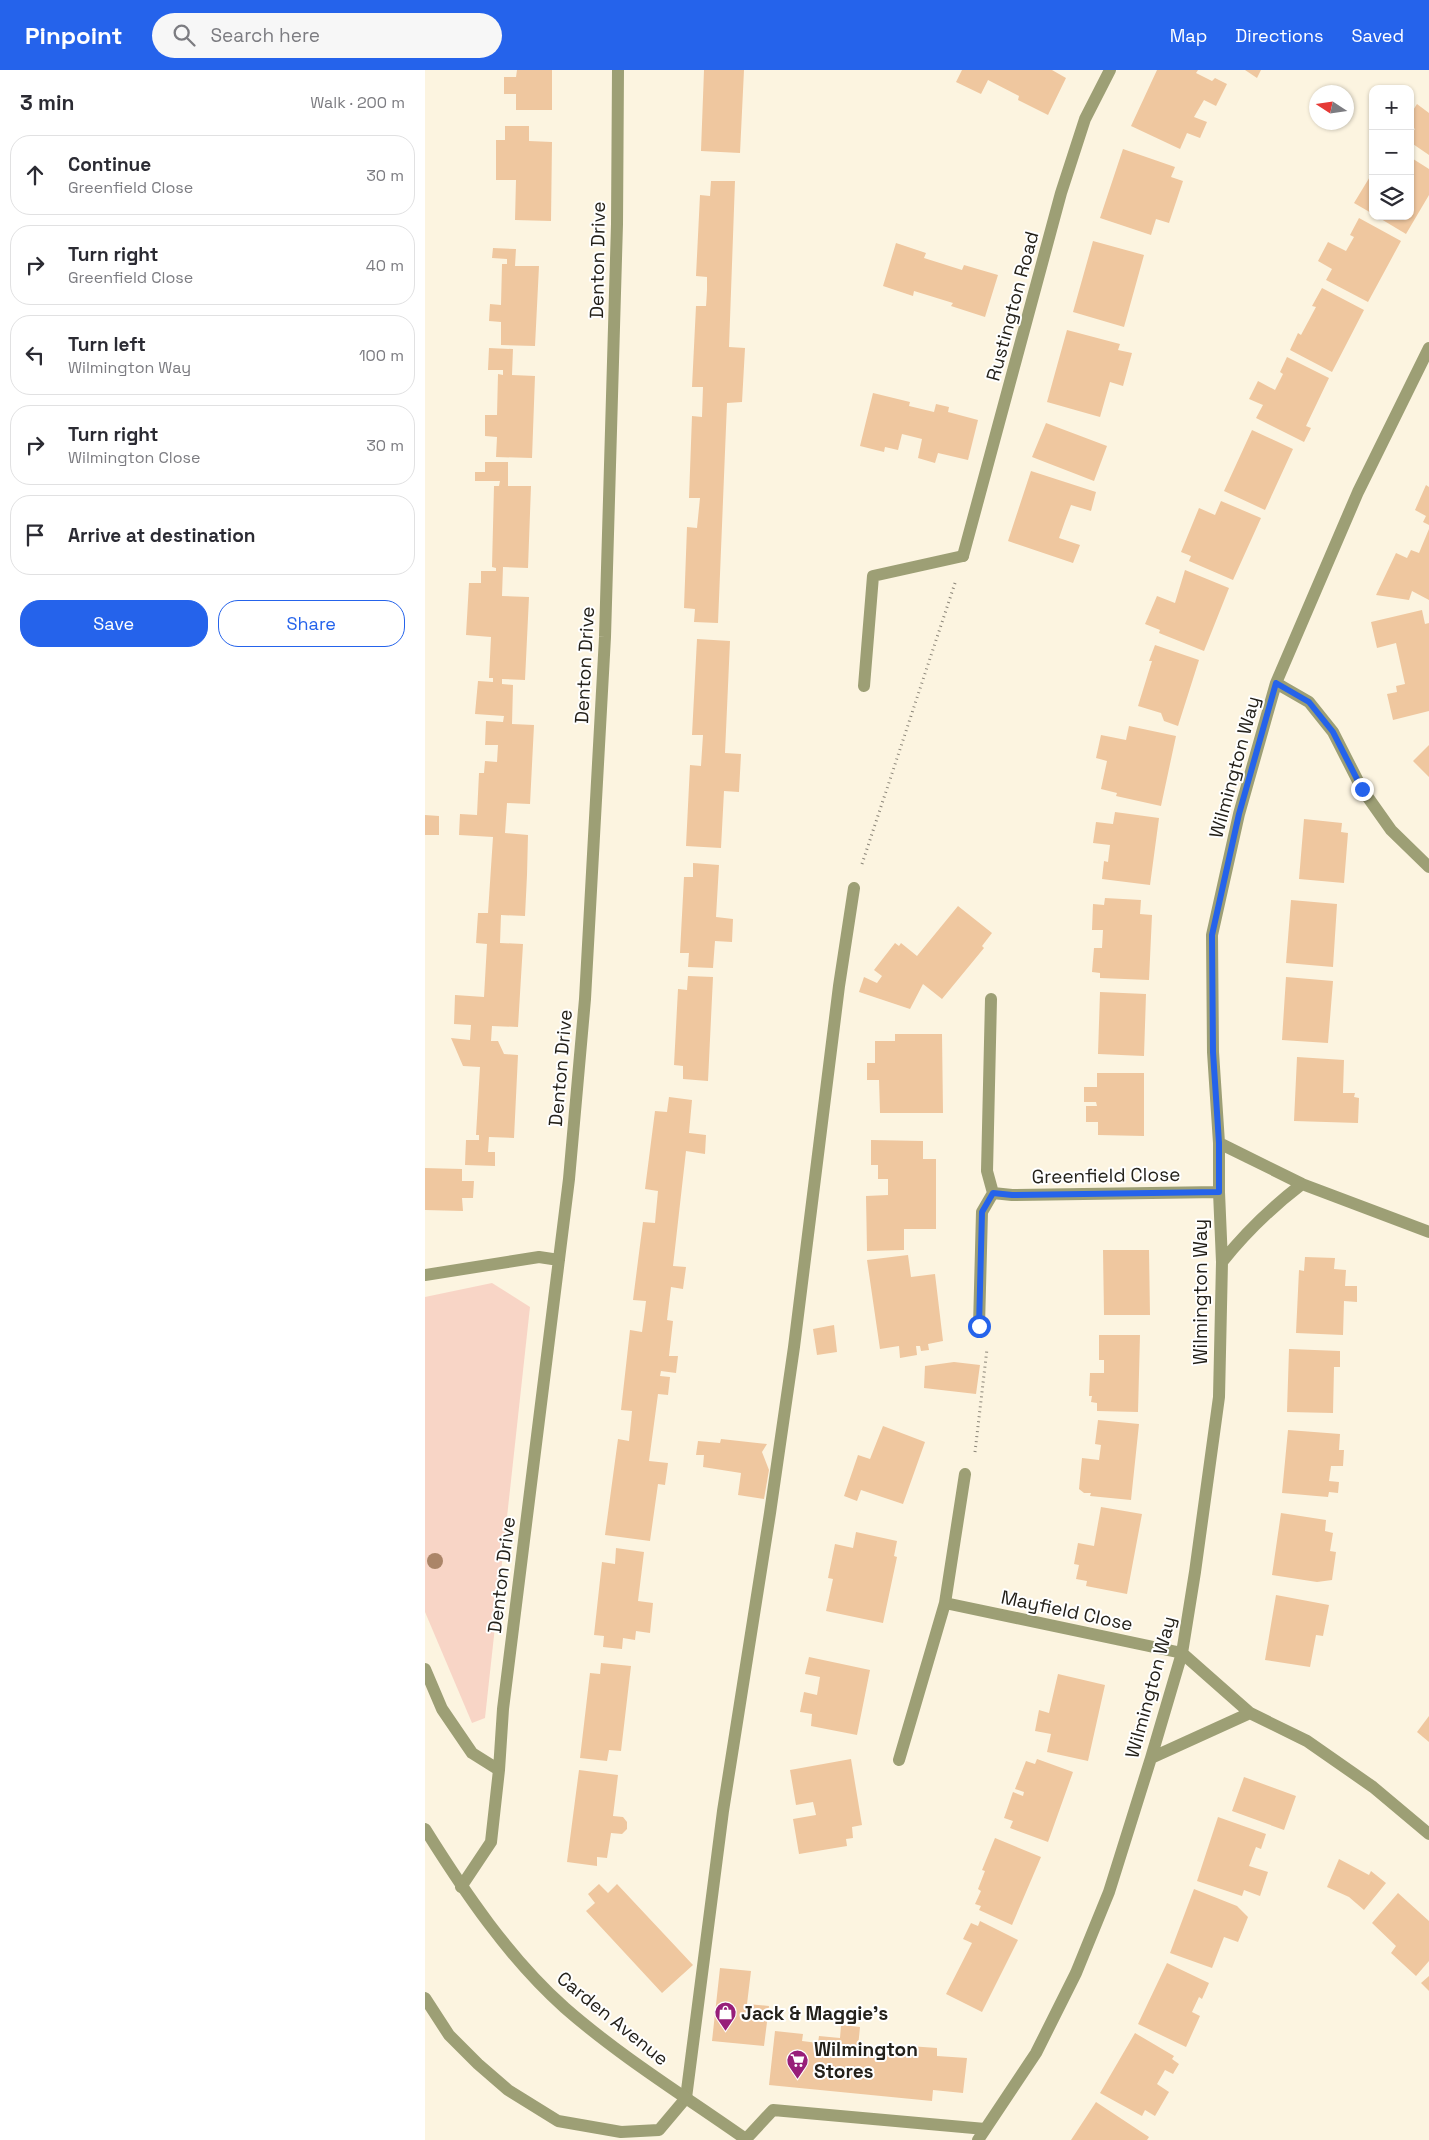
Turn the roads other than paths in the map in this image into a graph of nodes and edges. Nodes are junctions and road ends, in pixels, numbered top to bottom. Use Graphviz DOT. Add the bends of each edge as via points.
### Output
graph roads {
  1 [pos="619,70"];
  2 [pos="1110,70"];
  3 [pos="1429,348"];
  4 [pos="1276,683"];
  5 [pos="864,686"];
  6 [pos="1429,867"];
  7 [pos="854,888"];
  8 [pos="991,999"];
  9 [pos="1219,1143"];
  10 [pos="1302,1184"];
  11 [pos="1219,1192"];
  12 [pos="993,1193"];
  13 [pos="1429,1232"];
  14 [pos="559,1260"];
  15 [pos="1222,1262"];
  16 [pos="425,1275"];
  17 [pos="979,1326"];
  18 [pos="965,1474"];
  19 [pos="945,1603"];
  20 [pos="1182,1653"];
  21 [pos="425,1669"];
  22 [pos="1249,1713"];
  23 [pos="1151,1758"];
  24 [pos="899,1760"];
  25 [pos="499,1770"];
  26 [pos="425,1829"];
  27 [pos="1429,1834"];
  28 [pos="461,1887"];
  29 [pos="425,1998"];
  30 [pos="686,2098"];
  31 [pos="985,2129"];
  32 [pos="746,2140"];
  33 [pos="978,2140"];
  1 -- 14 [label="street, Denton Drive" via="605,637 585,999"];
  2 -- 5 [label="street, Rustington Road" via="1085,119 1061,193 963,556 873,576"];
  3 -- 4 [label="street, Wilmington Way" via="1358,492"];
  4 -- 6 [label="street" via="1309,702 1333,732 1362,789 1391,830"];
  4 -- 9 [label="street, Wilmington Way" via="1239,814 1212,935 1213,1052"];
  7 -- 30 [label="street" via="794,1347 723,1811"];
  8 -- 12 [label="street" via="987,1171"];
  9 -- 10 [label="street"];
  9 -- 11 [label="street, Wilmington Way"];
  10 -- 13 [label="street"];
  10 -- 15 [label="street" via="1271,1208"];
  11 -- 12 [label="street, Greenfield Close"];
  11 -- 15 [label="street, Wilmington Way"];
  12 -- 17 [label="street" via="982,1212"];
  14 -- 16 [label="street" via="539,1258"];
  14 -- 25 [label="street, Denton Drive"];
  15 -- 20 [label="street, Wilmington Way" via="1219,1397"];
  18 -- 19 [label="street"];
  19 -- 20 [label="street, Mayfield Close"];
  19 -- 24 [label="street"];
  20 -- 22 [label="street"];
  20 -- 23 [label="street, Wilmington Way"];
  21 -- 25 [label="street" via="442,1709 472,1753"];
  22 -- 23 [label="street"];
  22 -- 27 [label="street" via="1307,1741 1373,1787"];
  23 -- 31 [label="street, Wilmington Way" via="1109,1892 1075,1973 1036,2053"];
  25 -- 28 [label="street, Denton Drive" via="491,1842"];
  26 -- 28 [label="street, Carden Avenue"];
  28 -- 30 [label="street, Carden Avenue" via="514,1955 565,2008"];
  29 -- 30 [label="street" via="449,2035 477,2064 509,2090 558,2121 621,2132 659,2130"];
  30 -- 32 [label="street, Carden Avenue"];
  31 -- 32 [label="street" via="773,2110"];
  31 -- 33 [label="street, Wilmington Way"];
}
